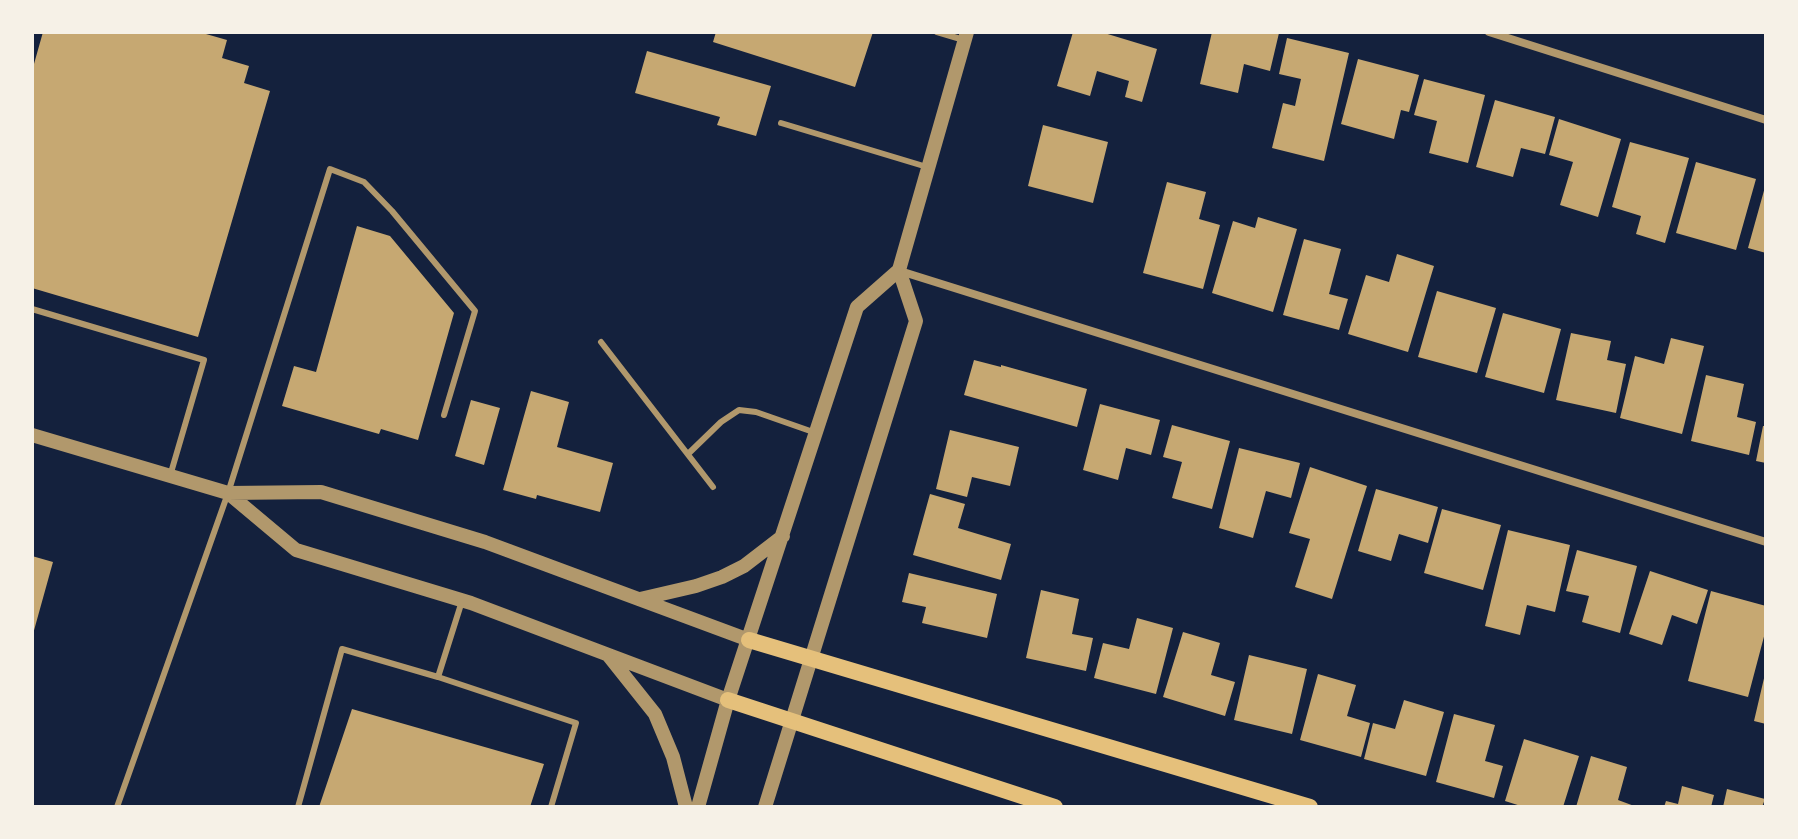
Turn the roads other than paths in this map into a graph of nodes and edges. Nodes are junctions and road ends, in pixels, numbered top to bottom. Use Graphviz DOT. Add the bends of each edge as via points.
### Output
graph roads {
  1 [pos="937,32"];
  2 [pos="1489,32"];
  3 [pos="965,36"];
  4 [pos="1766,120"];
  5 [pos="781,123"];
  6 [pos="929,168"];
  7 [pos="899,270"];
  8 [pos="32,309"];
  9 [pos="601,342"];
  10 [pos="444,415"];
  11 [pos="816,433"];
  12 [pos="32,435"];
  13 [pos="688,454"];
  14 [pos="170,476"];
  15 [pos="713,487"];
  16 [pos="228,493"];
  17 [pos="783,535"];
  18 [pos="1766,542"];
  19 [pos="639,599"];
  20 [pos="462,601"];
  21 [pos="749,640"];
  22 [pos="608,655"];
  23 [pos="812,658"];
  24 [pos="438,677"];
  25 [pos="728,700"];
  26 [pos="790,722"];
  27 [pos="117,807"];
  28 [pos="298,807"];
  29 [pos="551,807"];
  30 [pos="686,807"];
  31 [pos="698,807"];
  32 [pos="765,807"];
  33 [pos="1055,807"];
  34 [pos="1310,807"];
  1 -- 3 [label="lane"];
  2 -- 4 [label="street"];
  3 -- 6 [label="street"];
  5 -- 6 [label="lane"];
  6 -- 7 [label="street"];
  7 -- 11 [label="street" via="857,307"];
  7 -- 18 [label="street"];
  7 -- 23 [label="street" via="916,321"];
  8 -- 14 [label="lane" via="204,360"];
  9 -- 13 [label="lane"];
  10 -- 16 [label="lane" via="475,311 364,182 330,169"];
  11 -- 13 [label="lane" via="739,410"];
  11 -- 17 [label="street"];
  12 -- 14 [label="street"];
  13 -- 15 [label="lane"];
  14 -- 16 [label="street"];
  16 -- 19 [label="street" via="321,492 485,542"];
  16 -- 20 [label="street" via="296,550"];
  16 -- 27 [label="lane"];
  17 -- 19 [label="street" via="722,577"];
  17 -- 21 [label="street"];
  19 -- 21 [label="street"];
  20 -- 22 [label="street"];
  20 -- 24 [label="lane"];
  21 -- 23 [label="main road"];
  21 -- 25 [label="street"];
  22 -- 25 [label="street"];
  22 -- 30 [label="street" via="655,714"];
  23 -- 26 [label="street"];
  23 -- 34 [label="main road"];
  24 -- 28 [label="lane" via="342,649"];
  24 -- 29 [label="lane" via="576,723"];
  25 -- 26 [label="main road"];
  25 -- 31 [label="street"];
  26 -- 32 [label="street"];
  26 -- 33 [label="main road"];
}
